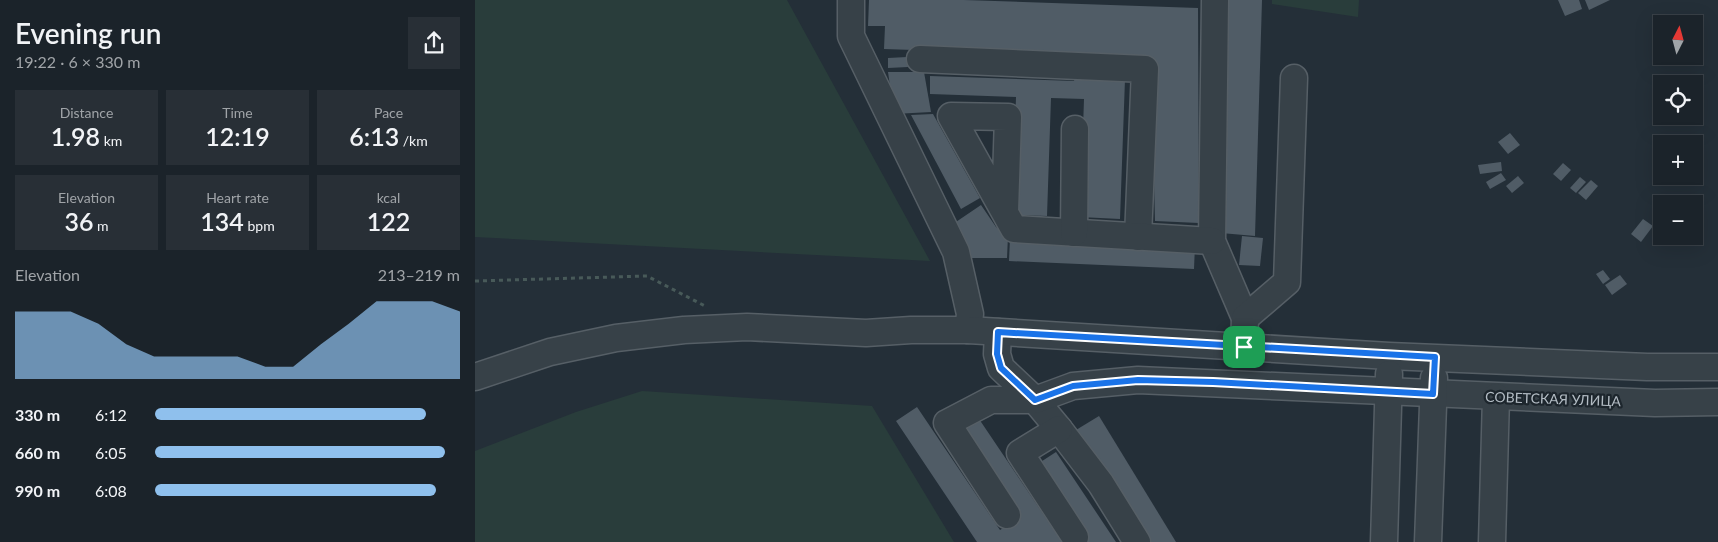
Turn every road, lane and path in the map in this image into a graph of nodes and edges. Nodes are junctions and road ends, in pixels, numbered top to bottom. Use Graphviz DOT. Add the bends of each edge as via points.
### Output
graph roads {
  1 [pos="851,0"];
  2 [pos="1215,0"];
  3 [pos="920,59"];
  4 [pos="1294,78"];
  5 [pos="1075,129"];
  6 [pos="1005,211"];
  7 [pos="1074,233"];
  8 [pos="1138,237"];
  9 [pos="1213,241"];
  10 [pos="475,281"];
  11 [pos="713,310"];
  12 [pos="1245,318"];
  13 [pos="968,330"];
  14 [pos="998,332"];
  15 [pos="1244,347"];
  16 [pos="1389,356"];
  17 [pos="1435,357"];
  18 [pos="1718,367"];
  19 [pos="475,377"];
  20 [pos="1388,392"];
  21 [pos="1433,394"];
  22 [pos="1496,397"];
  23 [pos="1035,400"];
  24 [pos="1718,402"];
  25 [pos="1059,429"];
  26 [pos="1007,515"];
  27 [pos="1075,537"];
  28 [pos="1137,542"];
  29 [pos="1385,542"];
  30 [pos="1428,542"];
  31 [pos="1492,542"];
  1 -- 13 [label="street" via="851,36 955,252 970,314"];
  2 -- 9 [label="street"];
  3 -- 8 [label="street" via="1145,69"];
  4 -- 12 [label="street" via="1287,282"];
  5 -- 7 [label="street"];
  6 -- 7 [label="street" via="1014,229"];
  7 -- 8 [label="street"];
  8 -- 9 [label="street"];
  9 -- 12 [label="street"];
  10 -- 11 [label="path" via="647,276"];
  12 -- 15 [label="street"];
  13 -- 14 [label="street"];
  13 -- 19 [label="street" via="867,333 747,328 684,330 616,338 549,352"];
  14 -- 15 [label="street"];
  14 -- 23 [label="street" via="997,354 1001,368"];
  15 -- 16 [label="street"];
  16 -- 17 [label="street"];
  16 -- 20 [label="street"];
  17 -- 18 [label="street" via="1647,367"];
  17 -- 21 [label="street"];
  20 -- 21 [label="street, СОВЕТСКАЯ УЛИЦА"];
  20 -- 23 [label="street, СОВЕТСКАЯ УЛИЦА" via="1138,380 1073,386"];
  20 -- 29 [label="street"];
  21 -- 22 [label="street, СОВЕТСКАЯ УЛИЦА"];
  21 -- 30 [label="street"];
  22 -- 24 [label="street, СОВЕТСКАЯ УЛИЦА"];
  22 -- 31 [label="street"];
  23 -- 25 [label="street"];
  23 -- 26 [label="street" via="991,400 947,423"];
  25 -- 27 [label="street" via="1020,453"];
  25 -- 28 [label="street" via="1101,484"];
}
